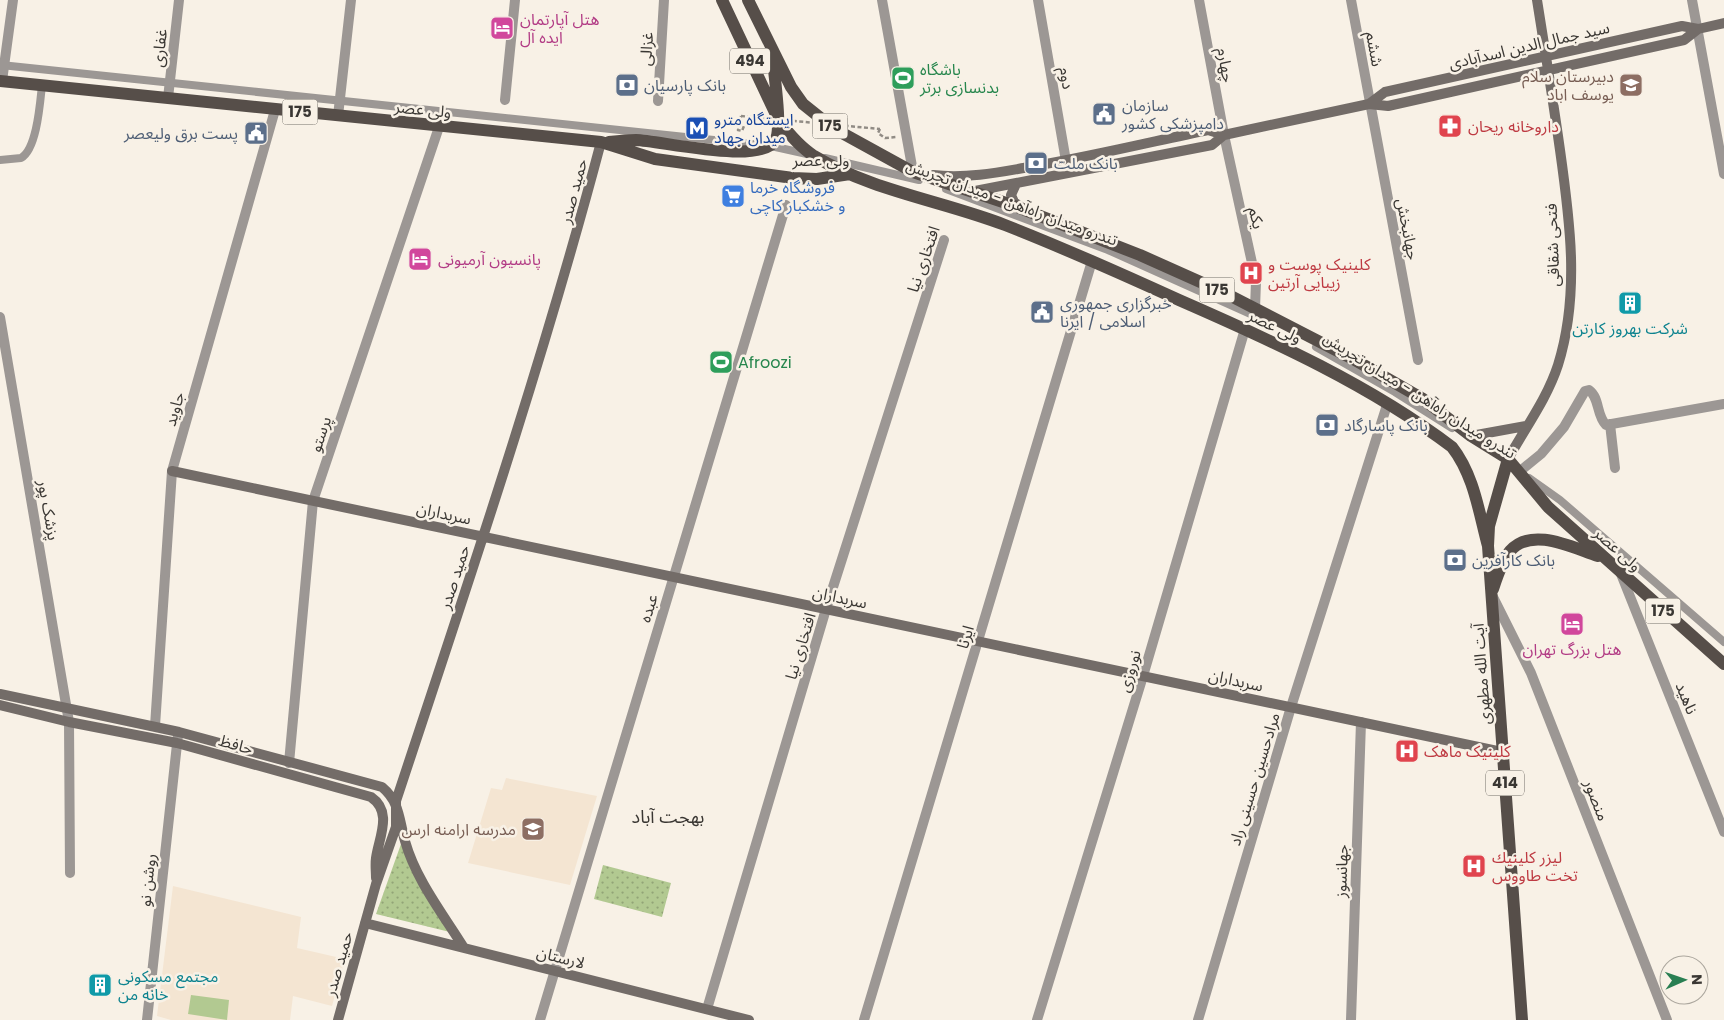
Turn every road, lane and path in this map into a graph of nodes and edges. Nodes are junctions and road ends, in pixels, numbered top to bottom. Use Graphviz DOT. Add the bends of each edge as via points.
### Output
graph roads {
  1 [pos="13,0"];
  2 [pos="179,0"];
  3 [pos="351,0"];
  4 [pos="514,0"];
  5 [pos="664,0"];
  6 [pos="722,0"];
  7 [pos="748,0"];
  8 [pos="882,0"];
  9 [pos="1038,0"];
  10 [pos="1199,0"];
  11 [pos="1351,0"];
  12 [pos="1537,0"];
  13 [pos="1692,0"];
  14 [pos="1724,23"];
  15 [pos="1698,29"];
  16 [pos="772,54"];
  17 [pos="1546,56"];
  18 [pos="3,65"];
  19 [pos="1549,71"];
  20 [pos="1,81"];
  21 [pos="170,83"];
  22 [pos="42,85"];
  23 [pos="168,98"];
  24 [pos="505,100"];
  25 [pos="658,100"];
  26 [pos="340,101"];
  27 [pos="1369,104"];
  28 [pos="275,110"];
  29 [pos="338,116"];
  30 [pos="778,121"];
  31 [pos="744,126"];
  32 [pos="439,127"];
  33 [pos="1224,135"];
  34 [pos="884,138"];
  35 [pos="601,142"];
  36 [pos="771,146"];
  37 [pos="813,156"];
  38 [pos="0,160"];
  39 [pos="1066,161"];
  40 [pos="913,172"];
  41 [pos="850,174"];
  42 [pos="1724,174"];
  43 [pos="1016,184"];
  44 [pos="970,194"];
  45 [pos="786,205"];
  46 [pos="958,208"];
  47 [pos="1026,211"];
  48 [pos="944,240"];
  49 [pos="1092,261"];
  50 [pos="1255,309"];
  51 [pos="0,317"];
  52 [pos="1245,329"];
  53 [pos="1418,360"];
  54 [pos="1724,404"];
  55 [pos="1387,405"];
  56 [pos="1610,424"];
  57 [pos="1526,426"];
  58 [pos="1471,436"];
  59 [pos="1508,462"];
  60 [pos="1615,468"];
  61 [pos="172,471"];
  62 [pos="1519,472"];
  63 [pos="1503,477"];
  64 [pos="313,501"];
  65 [pos="483,537"];
  66 [pos="1488,546"];
  67 [pos="1602,557"];
  68 [pos="1621,574"];
  69 [pos="673,577"];
  70 [pos="1491,594"];
  71 [pos="826,609"];
  72 [pos="979,642"];
  73 [pos="1724,642"];
  74 [pos="1724,664"];
  75 [pos="1143,676"];
  76 [pos="0,694"];
  77 [pos="0,705"];
  78 [pos="1291,707"];
  79 [pos="67,708"];
  80 [pos="68,722"];
  81 [pos="1361,722"];
  82 [pos="155,726"];
  83 [pos="179,732"];
  84 [pos="153,738"];
  85 [pos="177,743"];
  86 [pos="1502,752"];
  87 [pos="289,763"];
  88 [pos="287,775"];
  89 [pos="396,801"];
  90 [pos="1724,832"];
  91 [pos="70,873"];
  92 [pos="376,884"];
  93 [pos="365,924"];
  94 [pos="464,948"];
  95 [pos="554,971"];
  96 [pos="707,1009"];
  97 [pos="722,1017"];
  98 [pos="147,1020"];
  99 [pos="338,1020"];
  100 [pos="540,1020"];
  101 [pos="749,1020"];
  102 [pos="864,1020"];
  103 [pos="1037,1020"];
  104 [pos="1198,1020"];
  105 [pos="1351,1020"];
  106 [pos="1522,1020"];
  107 [pos="1667,1020"];
  1 -- 18 [label="street"];
  2 -- 21 [label="street, غفاری"];
  3 -- 26 [label="street"];
  4 -- 24 [label="street"];
  5 -- 25 [label="street, غزالی"];
  6 -- 30 [label="main road, 494"];
  7 -- 16 [label="main road, 494"];
  8 -- 40 [label="street"];
  9 -- 39 [label="street, دوم"];
  10 -- 33 [label="street, چهارم"];
  11 -- 27 [label="street, ششم"];
  12 -- 17 [label="main road, فتحی شقاقی"];
  13 -- 15 [label="street"];
  14 -- 15 [label="main road, سید جمال الدین اسدآبادی"];
  15 -- 17 [label="main road, سید جمال الدین اسدآبادی" via="1682,26"];
  15 -- 19 [label="main road, سید جمال الدین اسدآبادی" via="1684,40"];
  15 -- 42 [label="street"];
  16 -- 30 [label="main road, 494"];
  16 -- 40 [label="main road, ولی عصر / 175" via="796,95 822,120"];
  17 -- 19 [label="main road, فتحی شقاقی"];
  17 -- 27 [label="main road, سید جمال الدین اسدآبادی" via="1386,92"];
  18 -- 20 [label="street"];
  18 -- 21 [label="lane, تندرو میدان راه‌آهن - میدان تجریش"];
  19 -- 27 [label="main road, سید جمال الدین اسدآبادی" via="1388,106"];
  19 -- 57 [label="main road, فتحی شقاقی" via="1570,218 1571,272 1563,349 1544,398"];
  20 -- 22 [label="main road, ولی عصر / 175"];
  21 -- 23 [label="street, غفاری"];
  21 -- 26 [label="lane, تندرو میدان راه‌آهن - میدان تجریش"];
  22 -- 23 [label="main road, ولی عصر / 175"];
  22 -- 38 [label="lane" via="30,148 21,158"];
  23 -- 28 [label="main road, ولی عصر / 175"];
  26 -- 29 [label="street"];
  26 -- 36 [label="lane, تندرو میدان راه‌آهن - میدان تجریش"];
  27 -- 33 [label="main road, سید جمال الدین اسدآبادی"];
  27 -- 53 [label="street, جهانبخش"];
  28 -- 29 [label="main road, ولی عصر / 175"];
  28 -- 61 [label="street, جاوید"];
  29 -- 32 [label="main road, ولی عصر / 175"];
  30 -- 36 [label="main road, 494" via="778,135"];
  30 -- 37 [label="main road, 494"];
  31 -- 34 [label="path, bridge" via="742,131 738,130 741,116 880,129 878,133"];
  32 -- 35 [label="main road, ولی عصر / 175"];
  32 -- 64 [label="street, پرستو"];
  33 -- 39 [label="main road" via="1208,130"];
  33 -- 43 [label="main road, سید جمال الدین اسدآبادی" via="1212,144"];
  33 -- 50 [label="street, یکم" via="1256,281"];
  35 -- 36 [label="main road" via="636,140 740,152"];
  35 -- 41 [label="main road, ولی عصر / 175" via="655,159 793,178 817,179"];
  35 -- 65 [label="main road, حمید صدر" via="571,256"];
  36 -- 37 [label="lane, تندرو میدان راه‌آهن - میدان تجریش"];
  37 -- 41 [label="main road, 494"];
  37 -- 44 [label="lane, تندرو میدان راه‌آهن - میدان تجریش"];
  39 -- 40 [label="main road" via="991,174 946,176"];
  40 -- 44 [label="main road, ولی عصر / 175"];
  41 -- 46 [label="main road, ولی عصر / 175"];
  43 -- 44 [label="main road, سید جمال الدین اسدآبادی"];
  43 -- 47 [label="main road" via="1011,192 1012,198"];
  44 -- 46 [label="main road"];
  44 -- 47 [label="main road, ولی عصر / 175"];
  44 -- 59 [label="lane, تندرو میدان راه‌آهن - میدان تجریش" via="1108,250 1295,334"];
  45 -- 69 [label="street, عبده"];
  46 -- 49 [label="main road, ولی عصر / 175"];
  47 -- 50 [label="main road, ولی عصر / 175" via="1140,255"];
  48 -- 71 [label="street, افتخاری نیا"];
  49 -- 52 [label="main road, ولی عصر / 175"];
  49 -- 72 [label="street, ايرنا"];
  50 -- 58 [label="main road, ولی عصر / 175" via="1423,398"];
  51 -- 79 [label="street, پزشک پور"];
  52 -- 55 [label="main road, ولی عصر / 175" via="1339,376"];
  52 -- 75 [label="street, نوروزی"];
  54 -- 56 [label="street"];
  55 -- 66 [label="main road, ولی عصر / 175" via="1447,444 1459,456 1474,491"];
  55 -- 78 [label="street, مرادحسین حسینی راد"];
  56 -- 60 [label="street"];
  56 -- 62 [label="street" via="1601,418 1594,394 1585,391 1564,427 1542,454"];
  57 -- 58 [label="main road"];
  57 -- 59 [label="main road, فتحی شقاقی"];
  58 -- 59 [label="main road, ولی عصر / 175"];
  59 -- 62 [label="main road, ولی عصر / 175"];
  59 -- 63 [label="main road, فتحی شقاقی"];
  61 -- 64 [label="main road, سربداران"];
  61 -- 82 [label="street, جاوید"];
  62 -- 63 [label="main road"];
  62 -- 67 [label="main road, ولی عصر / 175" via="1548,507"];
  62 -- 73 [label="lane, تندرو میدان راه‌آهن - میدان تجریش" via="1560,500"];
  63 -- 66 [label="main road, آیت الله مطهری / 414" via="1489,526"];
  64 -- 65 [label="main road, سربداران"];
  64 -- 87 [label="street, پرستو"];
  65 -- 69 [label="main road, سربداران"];
  65 -- 89 [label="main road, حمید صدر"];
  66 -- 70 [label="main road, آیت الله مطهری / 414"];
  67 -- 68 [label="main road, ولی عصر / 175"];
  67 -- 70 [label="main road" via="1550,541 1529,541 1510,551"];
  68 -- 74 [label="main road, ولی عصر / 175"];
  68 -- 90 [label="street, ناهید"];
  69 -- 71 [label="main road, سربداران"];
  69 -- 95 [label="street, عبده"];
  70 -- 86 [label="main road, آیت الله مطهری / 414"];
  70 -- 107 [label="street, منصور" via="1530,673"];
  71 -- 72 [label="main road, سربداران"];
  71 -- 96 [label="street, افتخاری نیا"];
  72 -- 75 [label="main road, سربداران"];
  72 -- 102 [label="street, ايرنا"];
  75 -- 78 [label="main road, سربداران"];
  75 -- 103 [label="street, نوروزی"];
  76 -- 79 [label="main road, حافظ"];
  77 -- 80 [label="main road, حافظ"];
  78 -- 81 [label="main road, سربداران"];
  78 -- 104 [label="street, مرادحسین حسینی راد"];
  79 -- 80 [label="street, پزشک پور"];
  79 -- 82 [label="main road, حافظ"];
  80 -- 84 [label="main road, حافظ"];
  80 -- 91 [label="street"];
  81 -- 86 [label="main road, سربداران"];
  81 -- 105 [label="street, جهانسوز"];
  82 -- 83 [label="main road, حافظ"];
  82 -- 84 [label="main road"];
  83 -- 85 [label="street, روشن نو"];
  83 -- 87 [label="main road, حافظ"];
  84 -- 85 [label="main road, حافظ"];
  85 -- 88 [label="main road, حافظ"];
  85 -- 98 [label="street, روشن نو"];
  86 -- 106 [label="main road, آیت الله مطهری / 414"];
  87 -- 88 [label="main road"];
  87 -- 89 [label="main road, حافظ" via="376,784"];
  88 -- 92 [label="main road, حافظ" via="371,797 380,804 384,815 376,859"];
  89 -- 92 [label="main road, حمید صدر" via="397,823"];
  89 -- 94 [label="main road" via="414,864"];
  92 -- 93 [label="main road, حمید صدر"];
  93 -- 94 [label="main road, لارستان"];
  93 -- 99 [label="main road, حمید صدر"];
  94 -- 95 [label="main road, لارستان"];
  95 -- 96 [label="main road, لارستان"];
  95 -- 100 [label="street, عبده"];
  96 -- 97 [label="main road, لارستان"];
  97 -- 101 [label="main road, لارستان"];
}
